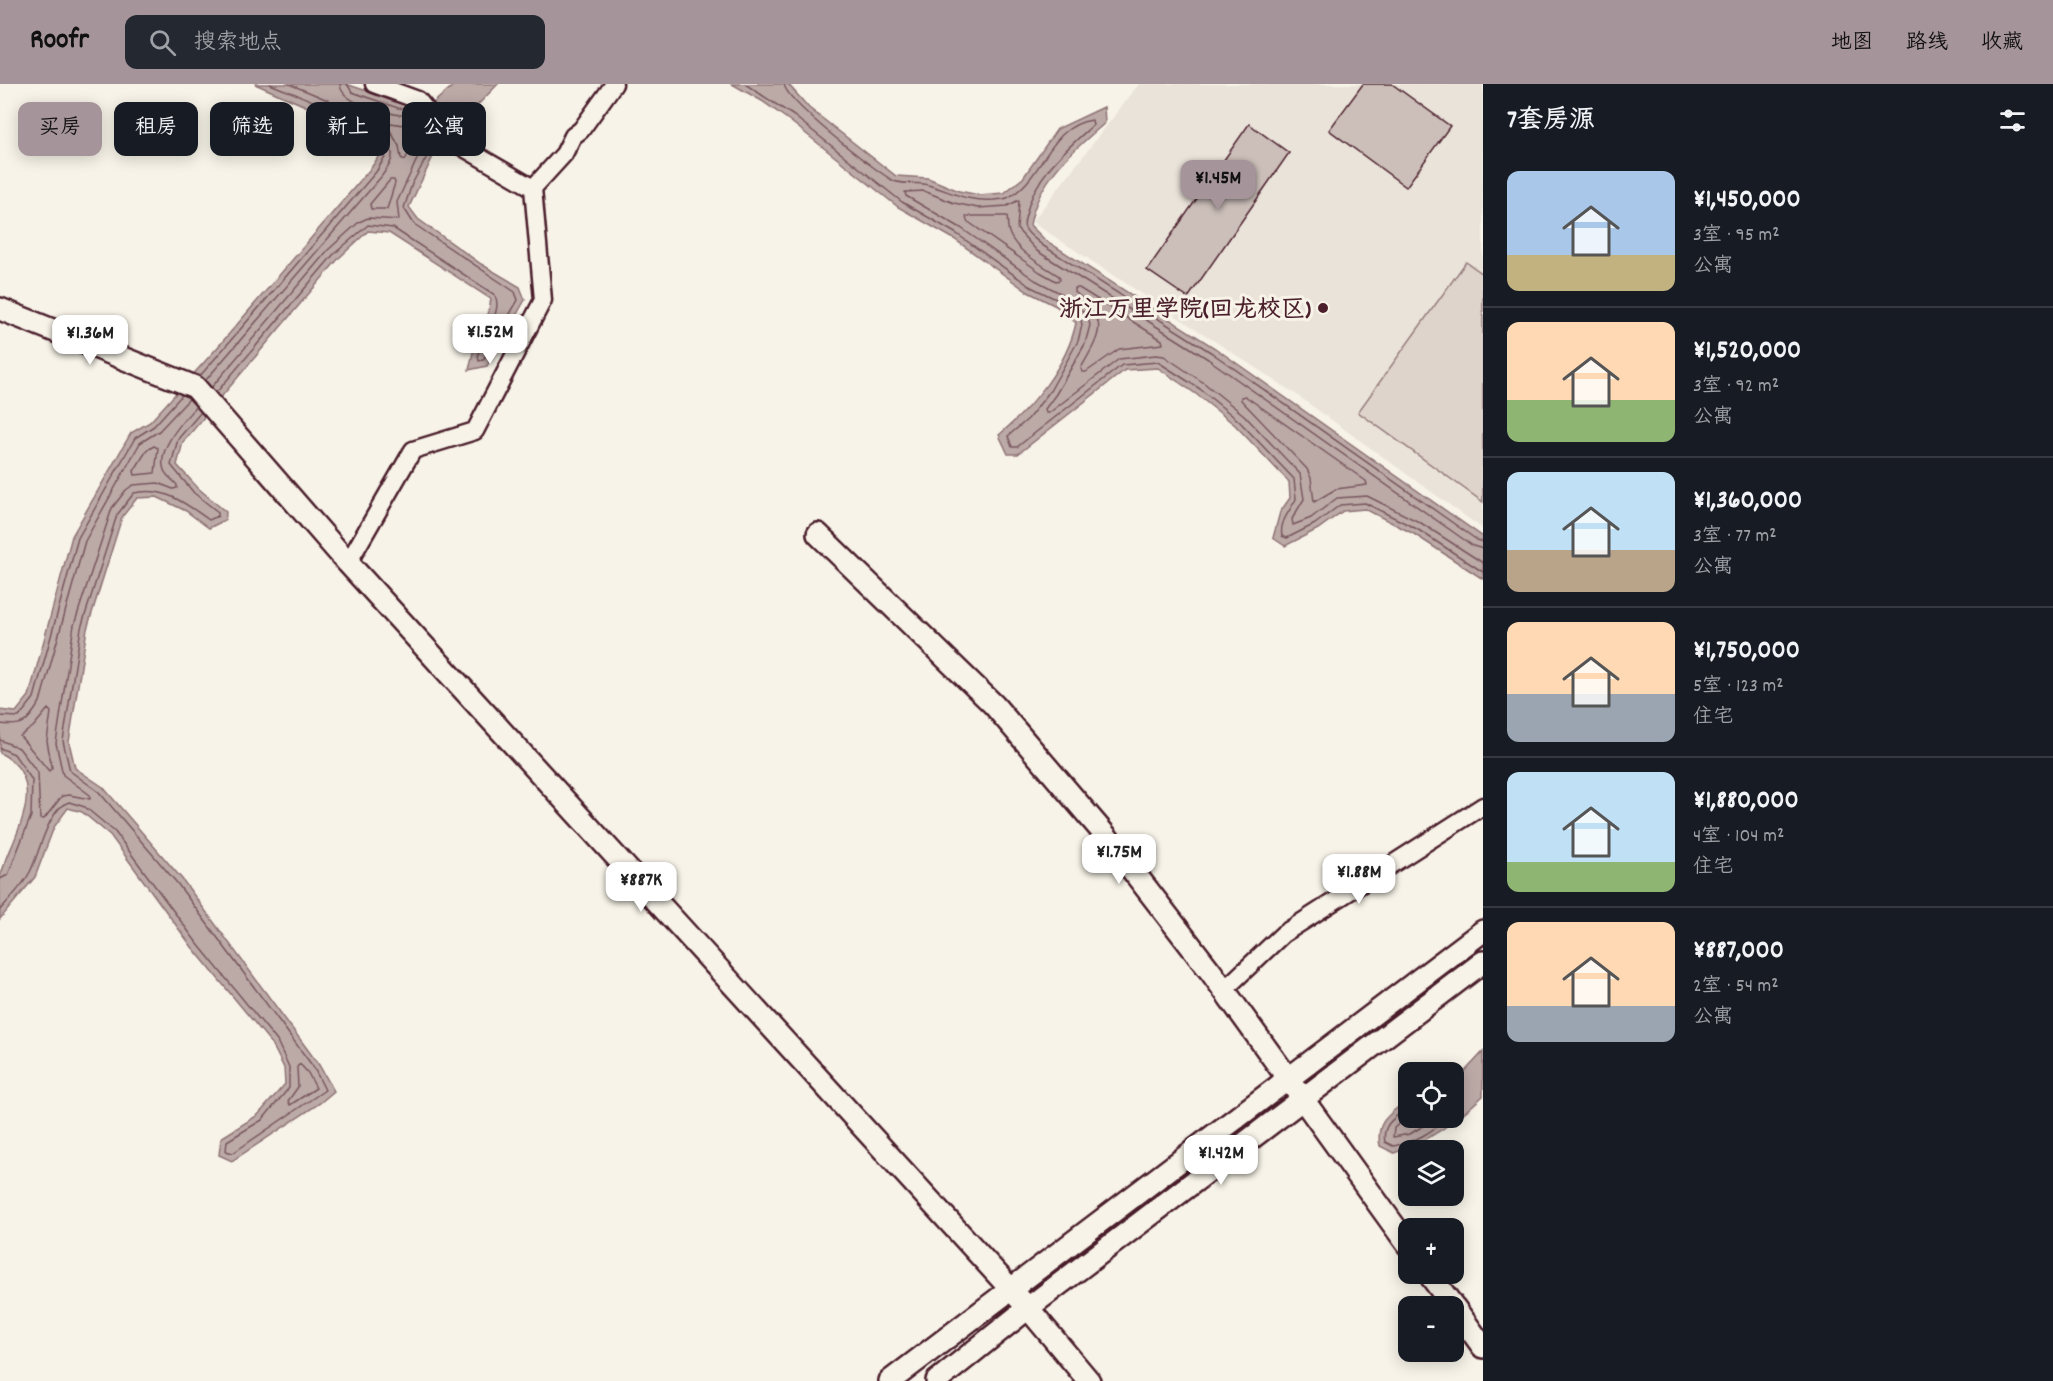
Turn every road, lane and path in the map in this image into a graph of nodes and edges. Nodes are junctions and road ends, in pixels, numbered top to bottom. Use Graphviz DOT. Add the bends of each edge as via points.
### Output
graph roads {
  1 [pos="374,84"];
  2 [pos="614,84"];
  3 [pos="533,188"];
  4 [pos="0,309"];
  5 [pos="818,534"];
  6 [pos="348,563"];
  7 [pos="1483,806"];
  8 [pos="1483,931"];
  9 [pos="1483,962"];
  10 [pos="1224,990"];
  11 [pos="1289,1079"];
  12 [pos="1302,1100"];
  13 [pos="1398,1231"];
  14 [pos="1437,1284"];
  15 [pos="1012,1290"];
  16 [pos="1446,1296"];
  17 [pos="1028,1308"];
  18 [pos="1464,1321"];
  19 [pos="1483,1347"];
  20 [pos="890,1381"];
  21 [pos="937,1381"];
  22 [pos="1089,1381"];
  1 -- 3 [label="street" via="418,100 452,141"];
  2 -- 3 [label="street" via="581,130 573,135 564,154"];
  3 -- 6 [label="street" via="543,300 476,431 413,450"];
  4 -- 6 [label="street" via="195,387"];
  5 -- 10 [label="street" via="994,705 1106,836"];
  6 -- 15 [label="street"];
  7 -- 10 [label="street" via="1283,934"];
  8 -- 11 [label="street"];
  9 -- 12 [label="street"];
  10 -- 11 [label="street"];
  11 -- 12 [label="street"];
  11 -- 15 [label="street"];
  12 -- 13 [label="street"];
  12 -- 17 [label="street"];
  14 -- 16 [label="street"];
  15 -- 17 [label="street"];
  15 -- 20 [label="street"];
  17 -- 21 [label="street"];
  17 -- 22 [label="street"];
  18 -- 19 [label="street"];
}
